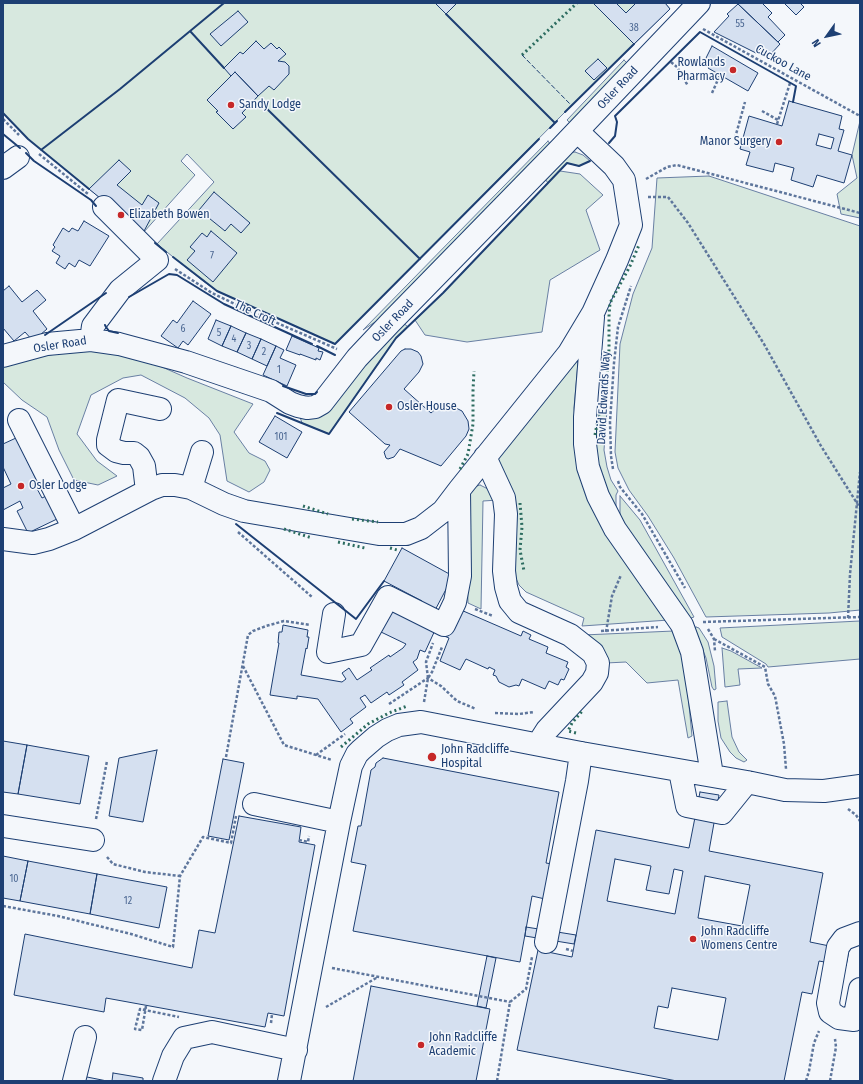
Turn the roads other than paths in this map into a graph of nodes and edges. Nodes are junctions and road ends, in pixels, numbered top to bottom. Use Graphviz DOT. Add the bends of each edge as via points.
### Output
graph roads {
  1 [pos="699,3"];
  2 [pos="577,131"];
  3 [pos="104,207"];
  4 [pos="593,313"];
  5 [pos="91,340"];
  6 [pos="3,356"];
  7 [pos="160,409"];
  8 [pos="19,420"];
  9 [pos="202,452"];
  10 [pos="485,457"];
  11 [pos="191,488"];
  12 [pos="459,490"];
  13 [pos="147,491"];
  14 [pos="74,529"];
  15 [pos="3,539"];
  16 [pos="333,621"];
  17 [pos="538,744"];
  18 [pos="581,753"];
  19 [pos="680,771"];
  20 [pos="712,775"];
  21 [pos="747,782"];
  22 [pos="860,786"];
  23 [pos="254,804"];
  24 [pos="339,822"];
  25 [pos="3,826"];
  26 [pos="93,840"];
  27 [pos="860,933"];
  28 [pos="546,942"];
  29 [pos="860,989"];
  30 [pos="85,1036"];
  31 [pos="296,1050"];
  32 [pos="74,1081"];
  33 [pos="164,1081"];
  34 [pos="290,1081"];
  1 -- 2 [label="street, Osler Road"];
  2 -- 4 [label="street" via="614,166 624,180 630,225"];
  2 -- 5 [label="street, Osler Road" via="357,358 322,403 315,407 307,408 290,403 271,391 186,362 119,344"];
  3 -- 5 [label="street" via="157,260 120,290 93,326"];
  4 -- 10 [label="street" via="569,352"];
  4 -- 20 [label="street" via="584,417 588,467 614,529 691,621 692,652"];
  5 -- 6 [label="street, Osler Road" via="47,344"];
  7 -- 13 [label="street" via="118,400 108,440 108,445 116,451 139,456 144,466"];
  8 -- 14 [label="street"];
  9 -- 11 [label="street"];
  10 -- 12 [label="street"];
  10 -- 17 [label="street" via="504,498 504,571 510,601 519,612 570,635 593,653 598,663 592,682 547,730"];
  11 -- 12 [label="street" via="244,511 394,535 406,534 421,528 443,511"];
  11 -- 13 [label="street" via="162,485"];
  12 -- 16 [label="street" via="460,576 455,602 439,634 388,598 361,645 328,652"];
  13 -- 14 [label="street"];
  14 -- 15 [label="street" via="33,543"];
  17 -- 18 [label="street"];
  17 -- 24 [label="street" via="421,722 399,725 376,737 357,754 351,766"];
  18 -- 19 [label="street"];
  18 -- 28 [label="street"];
  19 -- 20 [label="street"];
  19 -- 21 [label="street" via="687,806 722,813"];
  20 -- 21 [label="street"];
  21 -- 22 [label="street" via="786,790 824,792"];
  23 -- 24 [label="street"];
  24 -- 31 [label="street"];
  25 -- 26 [label="street"];
  27 -- 29 [label="street" via="844,939 838,947 828,1003 830,1012 839,1018 854,1020"];
  30 -- 32 [label="street"];
  31 -- 33 [label="street" via="212,1032 184,1038 173,1056"];
  31 -- 34 [label="street"];
}
